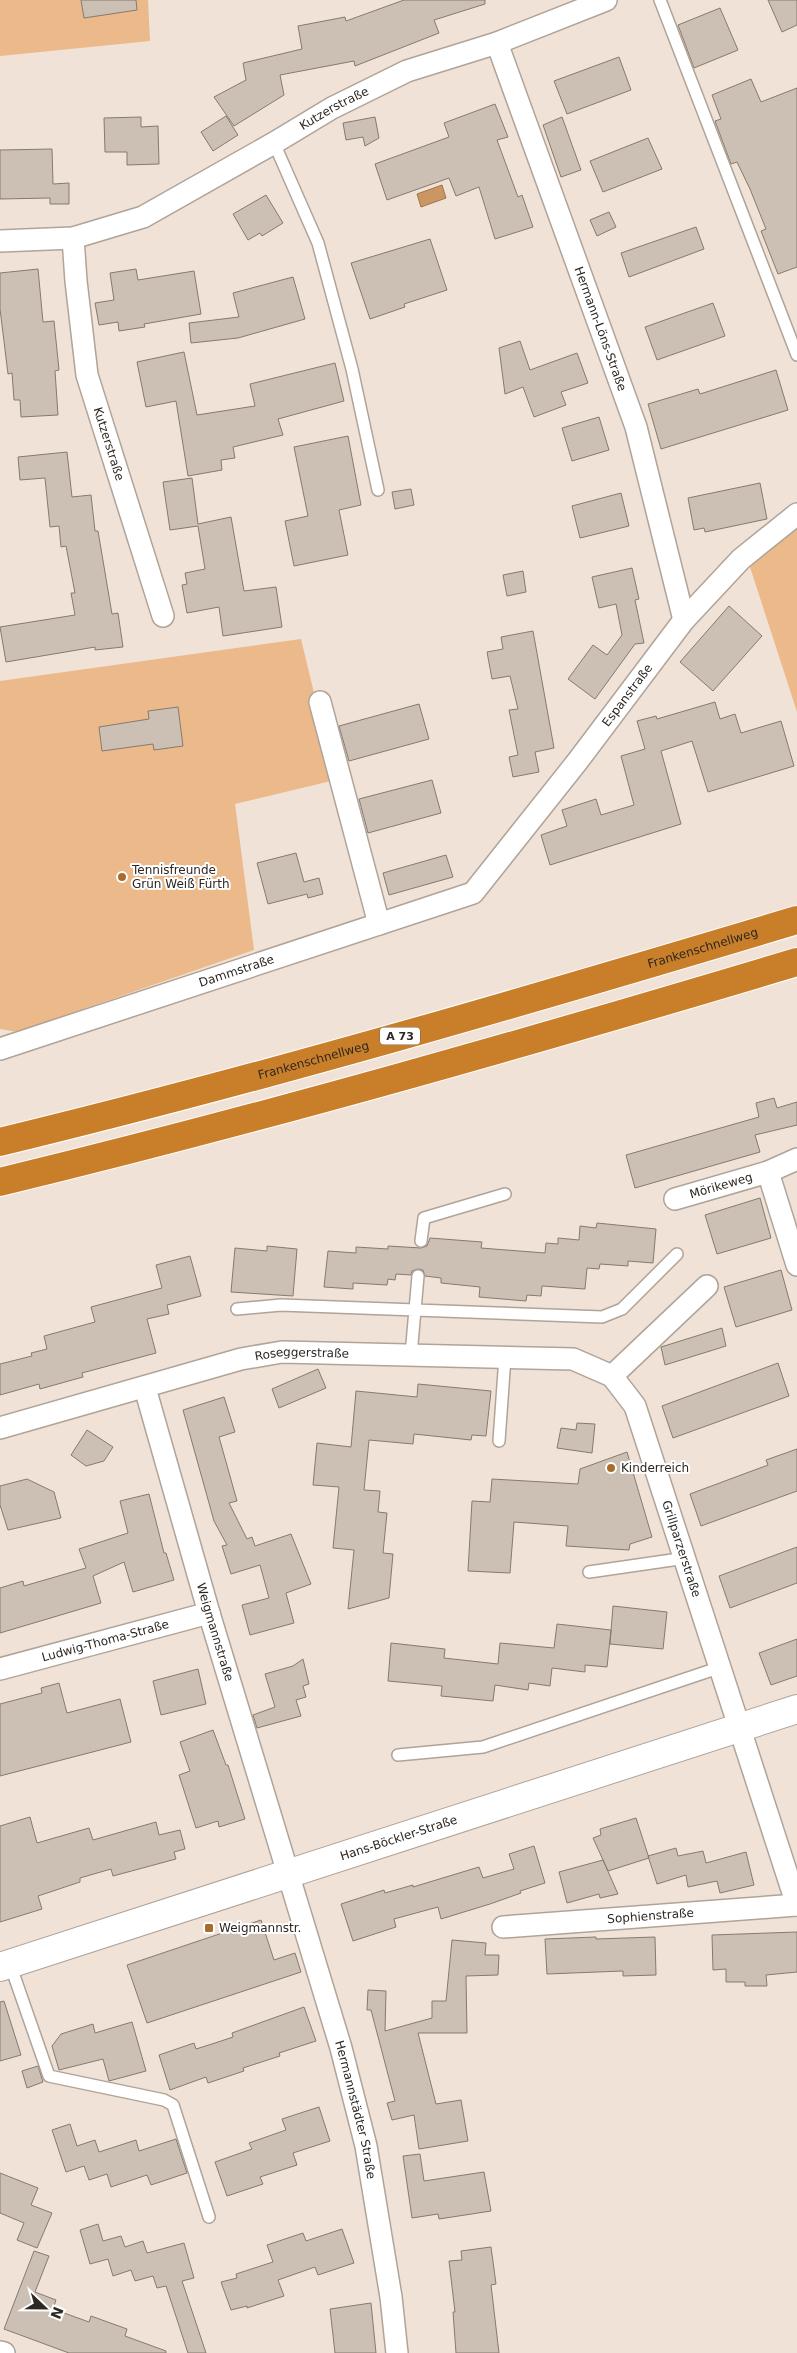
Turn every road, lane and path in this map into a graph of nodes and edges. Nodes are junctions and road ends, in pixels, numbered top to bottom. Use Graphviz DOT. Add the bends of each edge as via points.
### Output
graph roads {
  1 [pos="606,0"];
  2 [pos="660,0"];
  3 [pos="497,43"];
  4 [pos="274,143"];
  5 [pos="73,238"];
  6 [pos="0,241"];
  7 [pos="797,355"];
  8 [pos="378,490"];
  9 [pos="797,514"];
  10 [pos="163,616"];
  11 [pos="684,620"];
  12 [pos="320,702"];
  13 [pos="473,893"];
  14 [pos="797,920"];
  15 [pos="379,924"];
  16 [pos="797,962"];
  17 [pos="0,1049"];
  18 [pos="0,1142"];
  19 [pos="797,1159"];
  20 [pos="768,1172"];
  21 [pos="0,1182"];
  22 [pos="505,1194"];
  23 [pos="674,1199"];
  24 [pos="421,1241"];
  25 [pos="677,1254"];
  26 [pos="797,1265"];
  27 [pos="418,1276"];
  28 [pos="707,1286"];
  29 [pos="237,1309"];
  30 [pos="415,1310"];
  31 [pos="411,1355"];
  32 [pos="505,1357"];
  33 [pos="612,1376"];
  34 [pos="144,1388"];
  35 [pos="0,1428"];
  36 [pos="500,1441"];
  37 [pos="686,1558"];
  38 [pos="589,1572"];
  39 [pos="209,1613"];
  40 [pos="721,1667"];
  41 [pos="0,1669"];
  42 [pos="797,1709"];
  43 [pos="739,1726"];
  44 [pos="398,1755"];
  45 [pos="289,1874"];
  46 [pos="797,1905"];
  47 [pos="503,1927"];
  48 [pos="5,1965"];
  49 [pos="209,2217"];
  50 [pos="0,2352"];
  51 [pos="4,2353"];
  52 [pos="397,2353"];
  1 -- 3 [label="street, Kutzerstraße"];
  2 -- 7 [label="lane"];
  3 -- 4 [label="street, Kutzerstraße" via="407,71 332,108"];
  3 -- 11 [label="street, Hermann-Löns-Straße" via="636,428"];
  4 -- 5 [label="street, Kutzerstraße" via="143,217"];
  4 -- 8 [label="lane" via="318,243 352,369"];
  5 -- 6 [label="street, Kutzerstraße"];
  5 -- 10 [label="street, Kutzerstraße" via="87,375"];
  9 -- 11 [label="street, Espanstraße" via="741,558"];
  11 -- 13 [label="street, Espanstraße"];
  12 -- 15 [label="street"];
  13 -- 15 [label="street, Dammstraße"];
  14 -- 18 [label="highway, Frankenschnellweg / A 73" via="161,1103"];
  15 -- 17 [label="street, Dammstraße"];
  16 -- 21 [label="highway" via="389,1082"];
  19 -- 20 [label="street, Mörikeweg"];
  20 -- 23 [label="street, Mörikeweg"];
  20 -- 26 [label="street, Mörikeweg"];
  22 -- 24 [label="lane" via="424,1218"];
  25 -- 30 [label="lane" via="622,1309 602,1317"];
  27 -- 30 [label="lane"];
  28 -- 33 [label="street"];
  29 -- 30 [label="lane" via="281,1305"];
  30 -- 31 [label="lane"];
  31 -- 32 [label="street, Roseggerstraße"];
  31 -- 34 [label="street, Roseggerstraße" via="282,1352 241,1358"];
  32 -- 33 [label="street, Roseggerstraße" via="572,1359"];
  32 -- 36 [label="lane"];
  33 -- 37 [label="street, Grillparzerstraße" via="635,1406"];
  34 -- 35 [label="street, Roseggerstraße"];
  34 -- 39 [label="street, Weigmannstraße"];
  37 -- 38 [label="lane"];
  37 -- 40 [label="street, Grillparzerstraße"];
  39 -- 41 [label="street, Ludwig-Thoma-Straße"];
  39 -- 45 [label="street, Weigmannstraße"];
  40 -- 43 [label="street, Grillparzerstraße"];
  40 -- 44 [label="lane" via="483,1747"];
  42 -- 43 [label="main road, Hans-Böckler-Straße"];
  43 -- 45 [label="main road, Hans-Böckler-Straße"];
  43 -- 46 [label="street, Grillparzerstraße"];
  45 -- 48 [label="main road, Hans-Böckler-Straße"];
  45 -- 52 [label="street, Hermannstädter Straße" via="341,2048 366,2146"];
  46 -- 47 [label="street, Sophienstraße"];
  48 -- 49 [label="lane" via="49,2076 173,2104"];
  50 -- 51 [label="street"];
}
